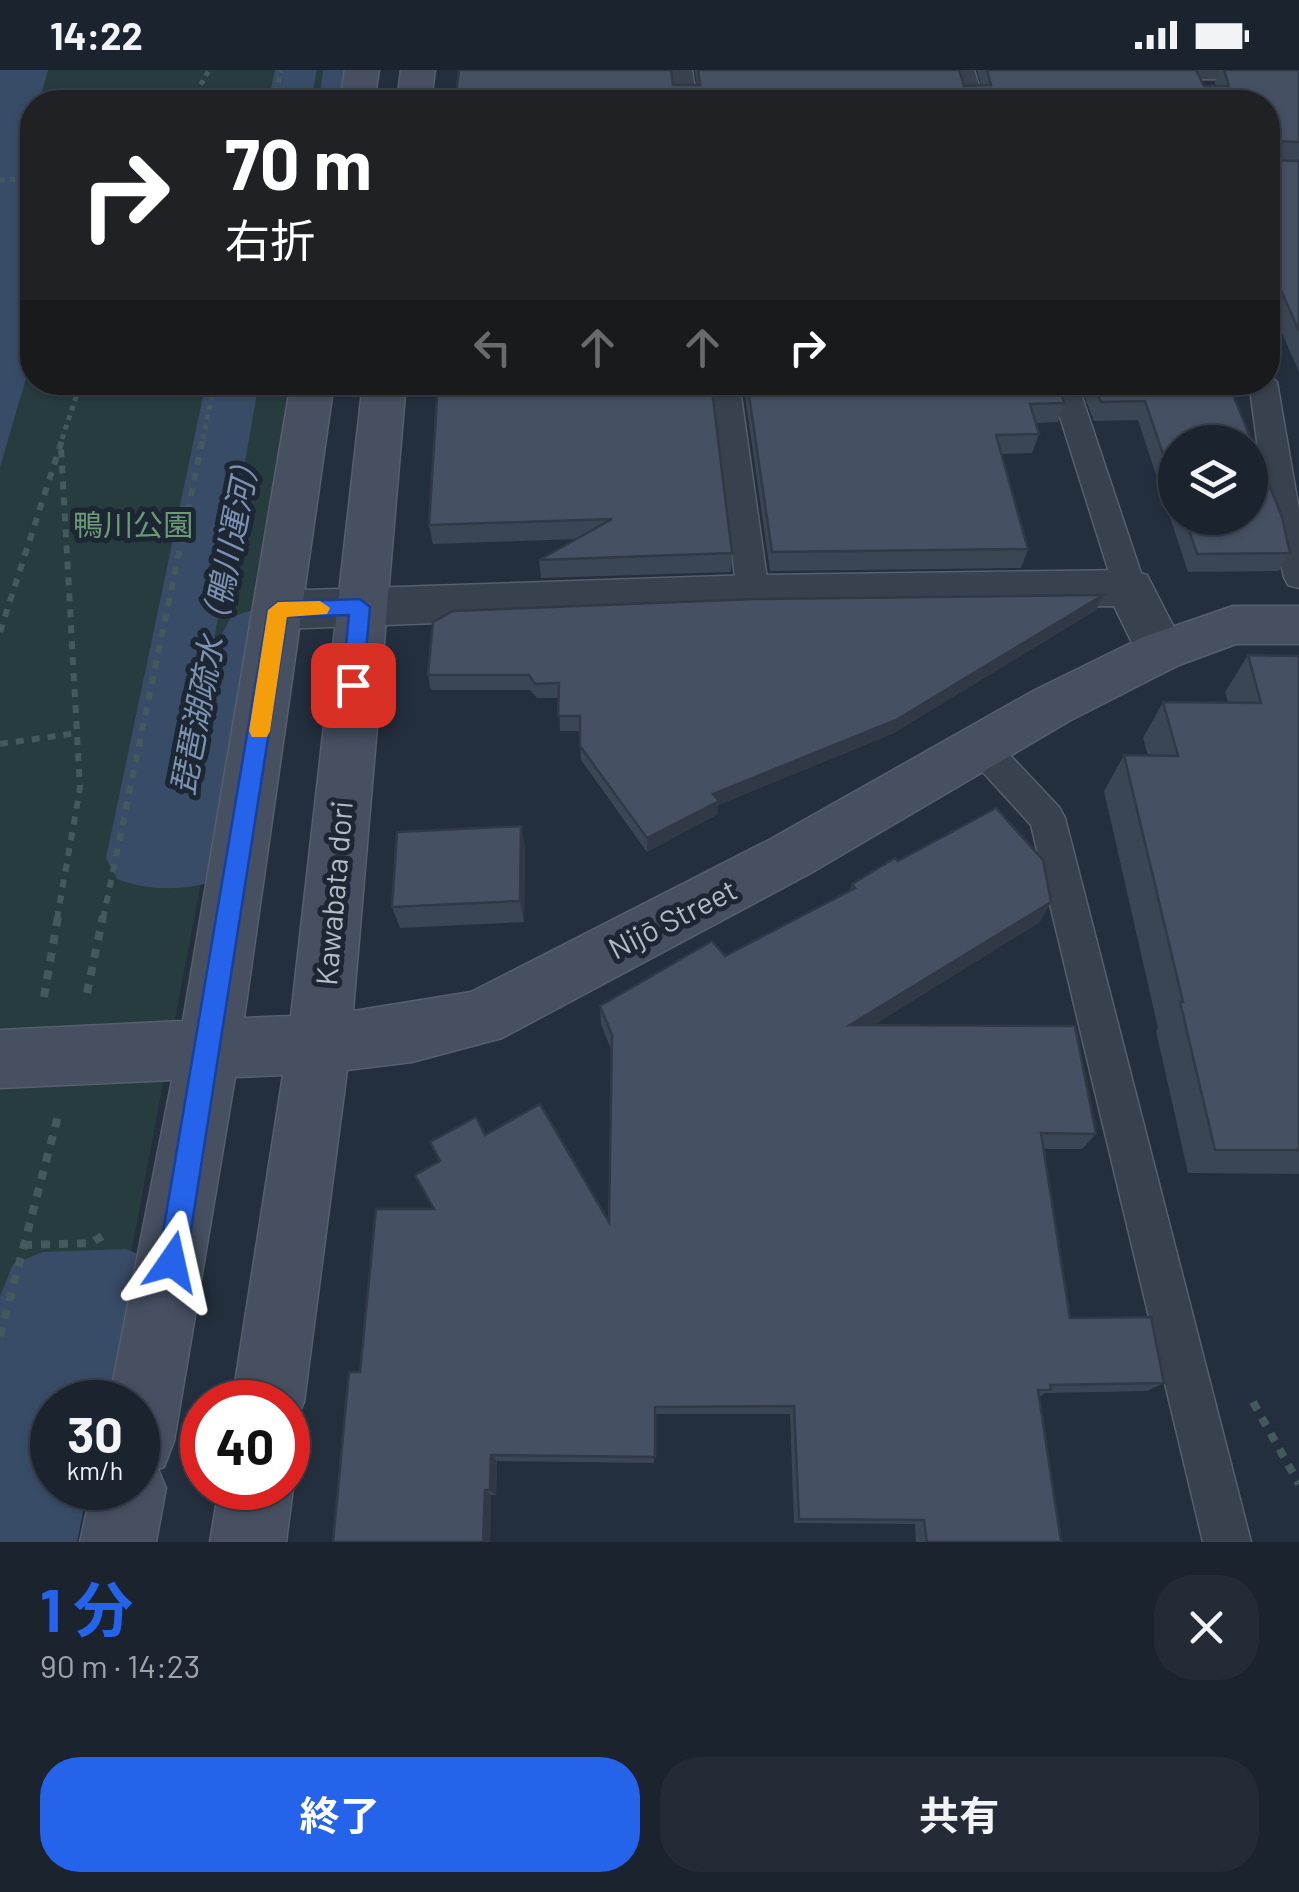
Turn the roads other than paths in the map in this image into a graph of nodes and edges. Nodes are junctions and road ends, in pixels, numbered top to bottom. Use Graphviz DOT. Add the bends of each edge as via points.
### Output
graph roads {
  1 [pos="1195,71"];
  2 [pos="1299,73"];
  3 [pos="312,395"];
  4 [pos="384,395"];
  5 [pos="727,395"];
  6 [pos="1068,395"];
  7 [pos="1265,395"];
  8 [pos="1299,577"];
  9 [pos="1130,588"];
  10 [pos="753,594"];
  11 [pos="360,607"];
  12 [pos="278,610"];
  13 [pos="1299,625"];
  14 [pos="1161,651"];
  15 [pos="981,747"];
  16 [pos="319,1044"];
  17 [pos="209,1050"];
  18 [pos="0,1058"];
  19 [pos="149,1380"];
  20 [pos="271,1380"];
  21 [pos="124,1510"];
  22 [pos="253,1510"];
  23 [pos="118,1542"];
  24 [pos="248,1542"];
  25 [pos="1227,1542"];
  1 -- 2 [label="lane"];
  3 -- 12 [label="street"];
  4 -- 11 [label="street, Kawabata dori"];
  5 -- 10 [label="lane"];
  6 -- 9 [label="lane"];
  7 -- 8 [label="lane"];
  9 -- 10 [label="street"];
  9 -- 14 [label="street"];
  10 -- 11 [label="street"];
  11 -- 12 [label="street"];
  11 -- 16 [label="street, Kawabata dori"];
  12 -- 17 [label="street"];
  13 -- 14 [label="street, Nijō Street" via="1233,625"];
  14 -- 15 [label="street, Nijō Street"];
  15 -- 16 [label="street, Nijō Street" via="789,857 480,1018"];
  15 -- 25 [label="lane" via="1047,818"];
  16 -- 17 [label="street, Nijō Street"];
  16 -- 20 [label="street, Kawabata dori"];
  17 -- 18 [label="street, Nijō Street"];
  17 -- 19 [label="street"];
  21 -- 23 [label="street"];
  22 -- 24 [label="street"];
}
